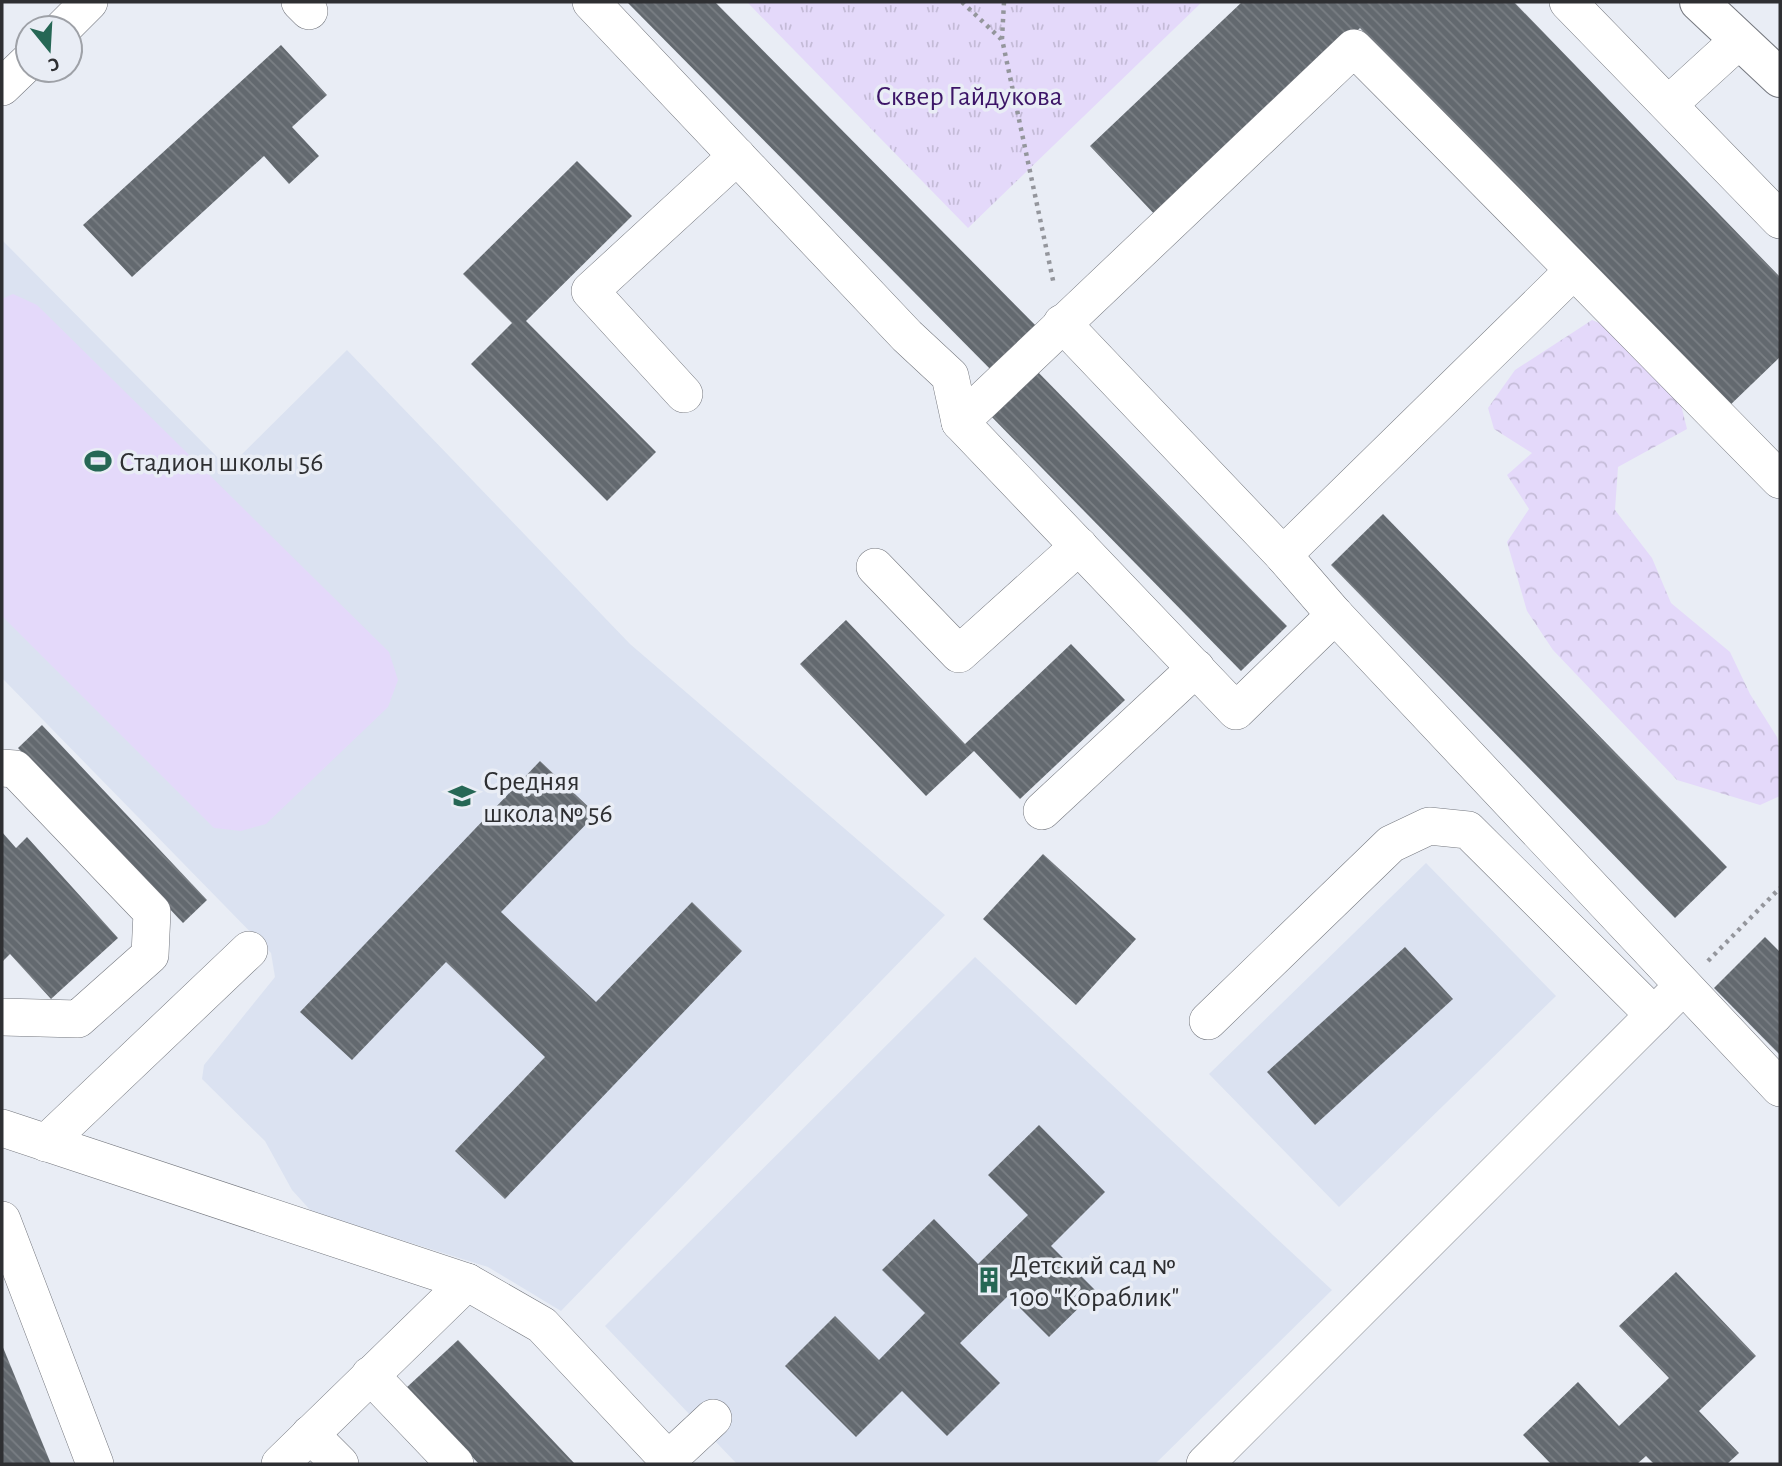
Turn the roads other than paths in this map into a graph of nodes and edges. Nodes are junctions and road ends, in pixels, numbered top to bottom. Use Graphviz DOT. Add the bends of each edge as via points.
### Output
graph roads {
  1 [pos="591,2"];
  2 [pos="1568,2"];
  3 [pos="1699,2"];
  4 [pos="1738,41"];
  5 [pos="1780,78"];
  6 [pos="1669,104"];
  7 [pos="737,156"];
  8 [pos="1780,220"];
  9 [pos="1573,271"];
  10 [pos="1062,323"];
  11 [pos="684,394"];
  12 [pos="960,422"];
  13 [pos="1780,481"];
  14 [pos="1079,546"];
  15 [pos="1283,555"];
  16 [pos="875,566"];
  17 [pos="1335,615"];
  18 [pos="1196,668"];
  19 [pos="2,768"];
  20 [pos="1042,811"];
  21 [pos="249,950"];
  22 [pos="1683,986"];
  23 [pos="1654,1015"];
  24 [pos="2,1017"];
  25 [pos="1208,1021"];
  26 [pos="1780,1088"];
  27 [pos="2,1128"];
  28 [pos="46,1143"];
  29 [pos="2,1220"];
  30 [pos="467,1282"];
  31 [pos="370,1375"];
  32 [pos="713,1418"];
  33 [pos="310,1434"];
  34 [pos="670,1462"];
  35 [pos="95,1464"];
  36 [pos="280,1464"];
  37 [pos="340,1464"];
  38 [pos="455,1464"];
  39 [pos="1205,1464"];
  1 -- 7 [label="lane"];
  2 -- 6 [label="lane"];
  3 -- 4 [label="main road"];
  4 -- 5 [label="main road"];
  4 -- 6 [label="lane"];
  6 -- 8 [label="lane"];
  7 -- 11 [label="lane" via="590,291"];
  7 -- 12 [label="lane" via="950,376"];
  9 -- 10 [label="lane" via="1354,48"];
  9 -- 13 [label="lane"];
  9 -- 15 [label="lane"];
  10 -- 12 [label="lane"];
  10 -- 15 [label="lane"];
  12 -- 14 [label="lane"];
  14 -- 16 [label="lane" via="958,654"];
  14 -- 18 [label="lane"];
  15 -- 17 [label="lane"];
  17 -- 18 [label="lane" via="1236,710"];
  17 -- 22 [label="lane"];
  18 -- 20 [label="lane"];
  19 -- 24 [label="lane" via="15,769 152,912 150,955 78,1019"];
  21 -- 28 [label="lane"];
  22 -- 23 [label="lane"];
  22 -- 26 [label="lane"];
  23 -- 25 [label="lane" via="1468,830 1429,826 1391,844"];
  23 -- 39 [label="lane"];
  27 -- 28 [label="lane"];
  28 -- 30 [label="lane"];
  29 -- 35 [label="lane"];
  30 -- 31 [label="lane"];
  30 -- 34 [label="lane" via="542,1325"];
  31 -- 33 [label="lane"];
  31 -- 38 [label="lane"];
  32 -- 34 [label="lane"];
  33 -- 36 [label="lane"];
  33 -- 37 [label="lane"];
}
